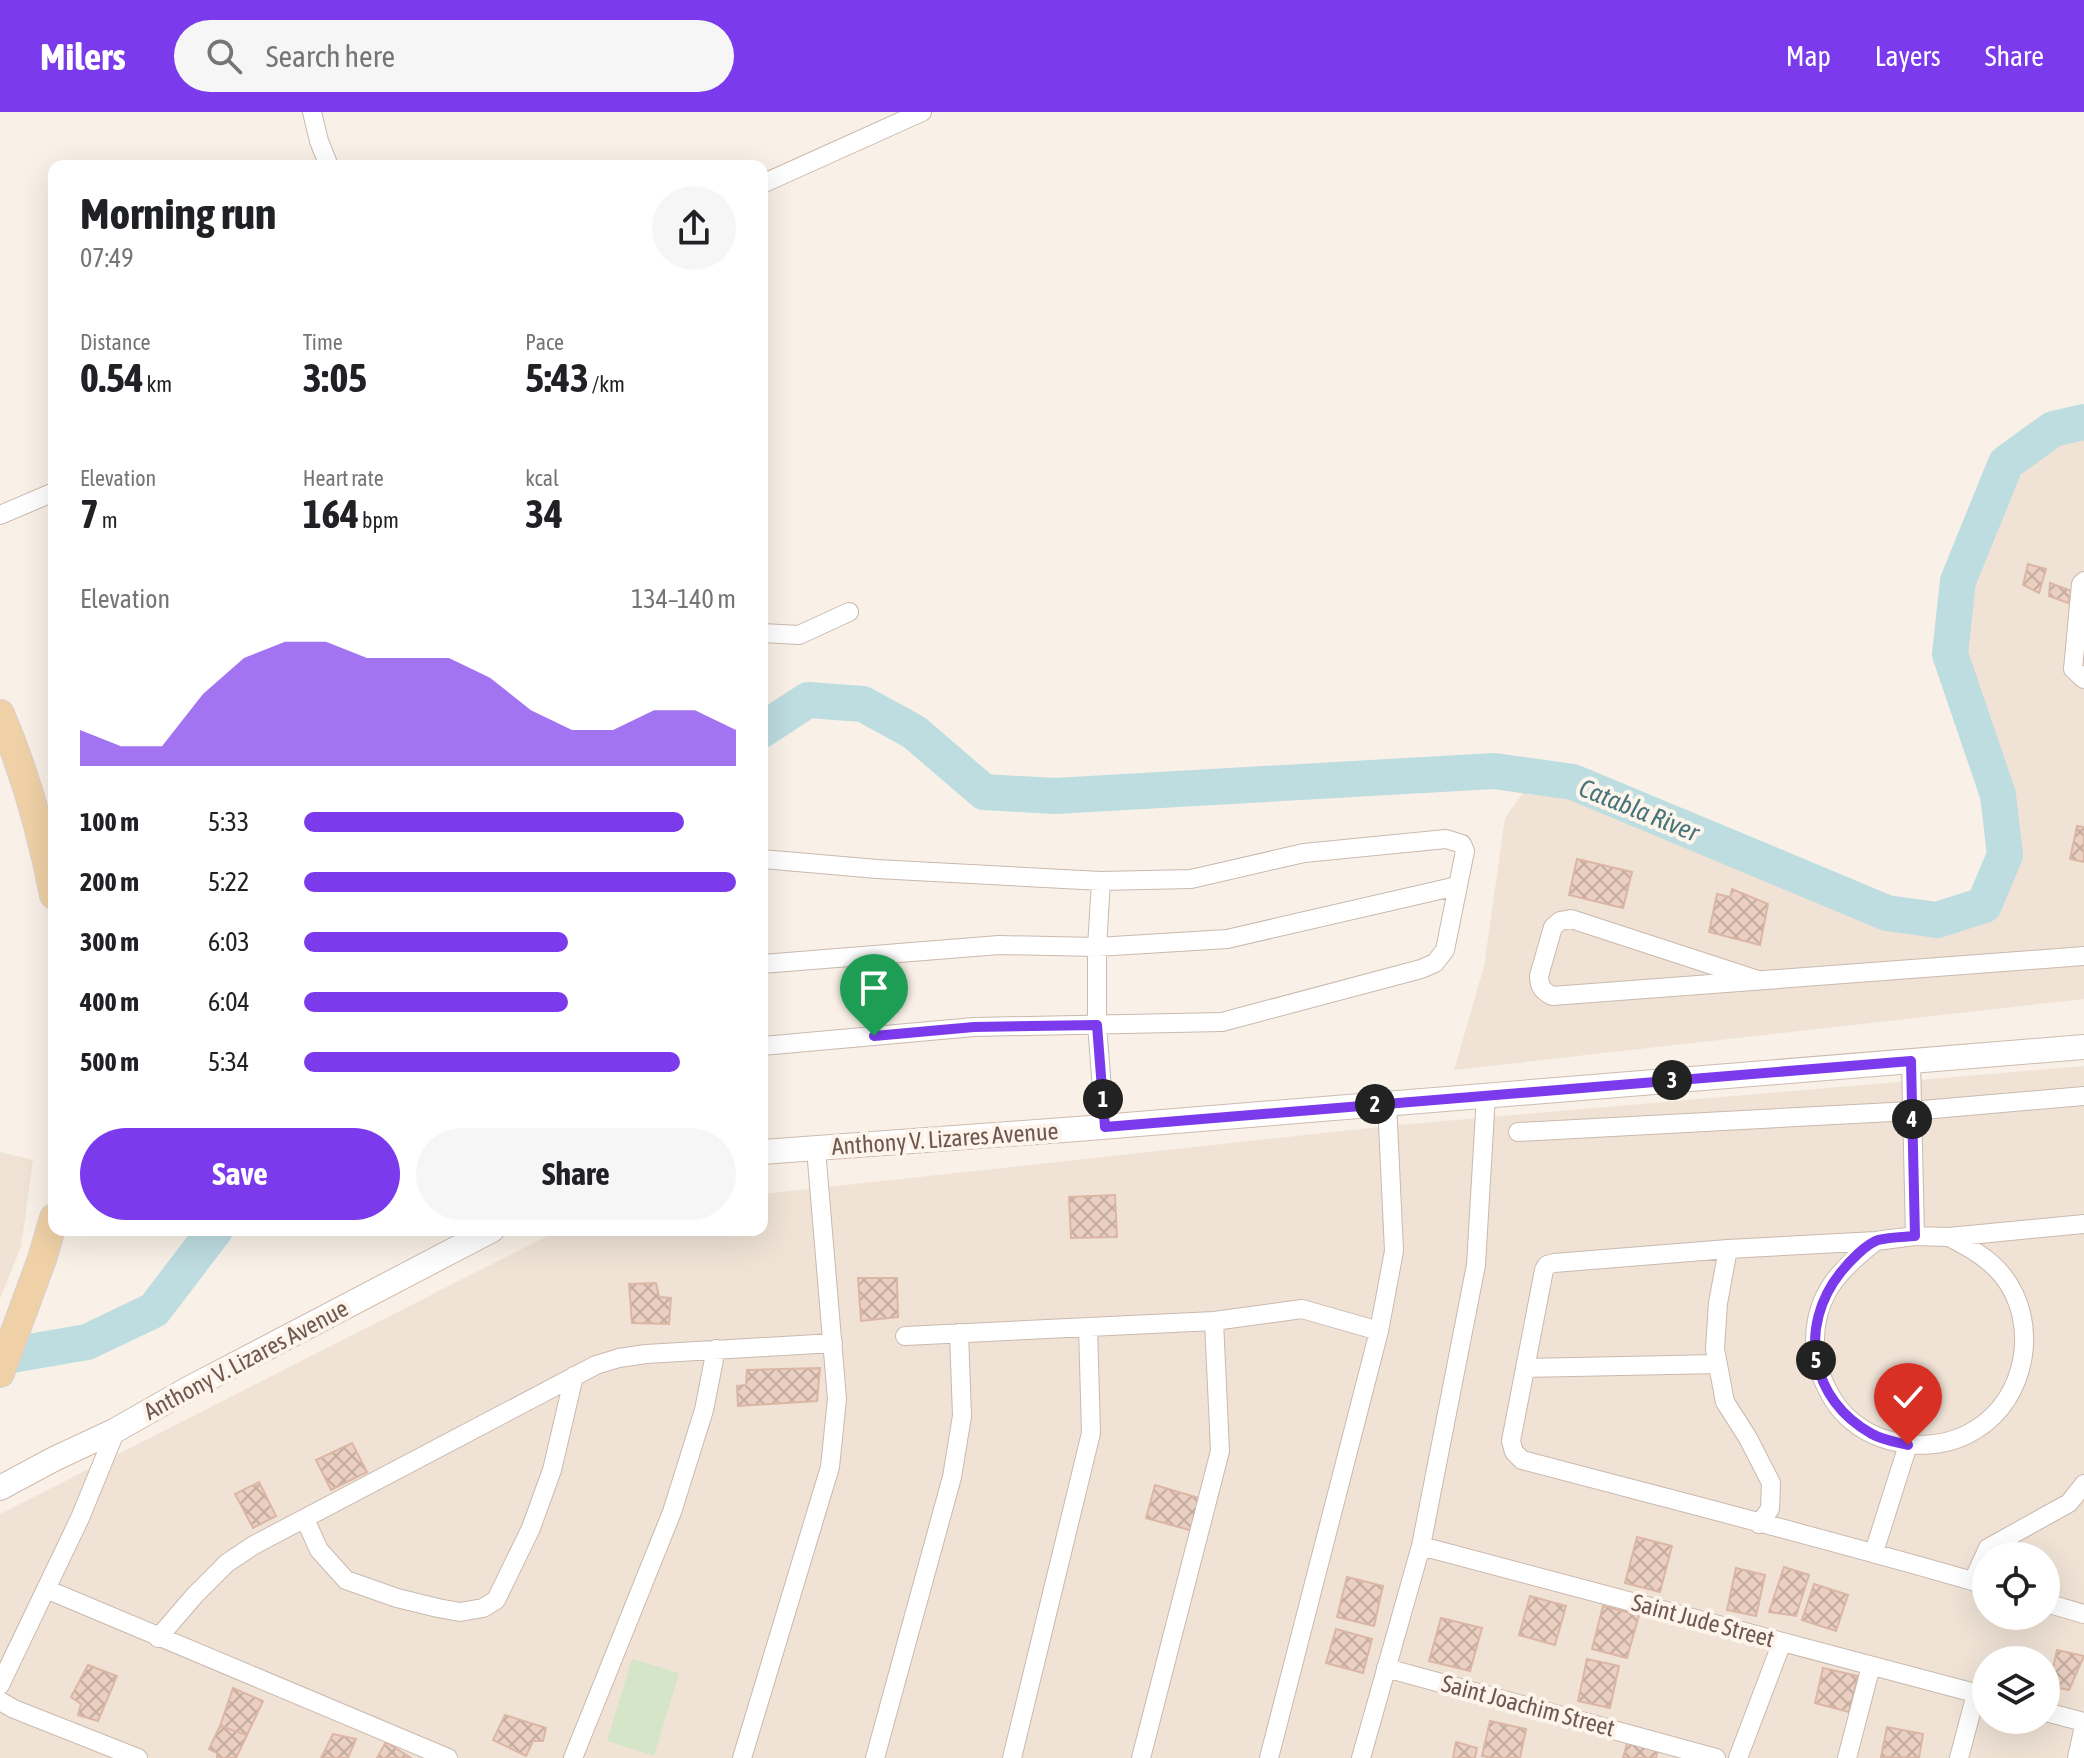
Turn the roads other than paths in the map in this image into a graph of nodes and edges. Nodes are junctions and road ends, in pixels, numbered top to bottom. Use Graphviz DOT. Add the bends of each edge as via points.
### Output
graph roads {
  1 [pos="312,112"];
  2 [pos="922,112"];
  3 [pos="327,160"];
  4 [pos="768,181"];
  5 [pos="48,495"];
  6 [pos="0,515"];
  7 [pos="2084,581"];
  8 [pos="849,612"];
  9 [pos="768,633"];
  10 [pos="2084,679"];
  11 [pos="0,714"];
  12 [pos="768,860"];
  13 [pos="48,866"];
  14 [pos="1101,881"];
  15 [pos="1457,886"];
  16 [pos="1097,947"];
  17 [pos="2084,956"];
  18 [pos="768,964"];
  19 [pos="1758,980"];
  20 [pos="1097,1025"];
  21 [pos="768,1045"];
  22 [pos="2084,1047"];
  23 [pos="1911,1061"];
  24 [pos="1486,1095"];
  25 [pos="2084,1096"];
  26 [pos="1387,1103"];
  27 [pos="1911,1111"];
  28 [pos="1105,1127"];
  29 [pos="1518,1132"];
  30 [pos="816,1149"];
  31 [pos="768,1152"];
  32 [pos="2084,1224"];
  33 [pos="49,1236"];
  34 [pos="476,1236"];
  35 [pos="1915,1236"];
  36 [pos="1949,1237"];
  37 [pos="1876,1241"];
  38 [pos="1728,1249"];
  39 [pos="1214,1321"];
  40 [pos="1088,1327"];
  41 [pos="1379,1331"];
  42 [pos="959,1333"];
  43 [pos="905,1336"];
  44 [pos="833,1343"];
  45 [pos="716,1349"];
  46 [pos="1718,1364"];
  47 [pos="1525,1368"];
  48 [pos="0,1373"];
  49 [pos="574,1376"];
  50 [pos="116,1430"];
  51 [pos="1908,1445"];
  52 [pos="6,1478"];
  53 [pos="2084,1484"];
  54 [pos="305,1519"];
  55 [pos="1759,1524"];
  56 [pos="1999,1542"];
  57 [pos="1421,1546"];
  58 [pos="1874,1552"];
  59 [pos="1972,1581"];
  60 [pos="46,1589"];
  61 [pos="2060,1607"];
  62 [pos="2084,1614"];
  63 [pos="158,1638"];
  64 [pos="1782,1642"];
  65 [pos="1871,1666"];
  66 [pos="1386,1668"];
  67 [pos="0,1685"];
  68 [pos="1972,1693"];
  69 [pos="0,1701"];
  70 [pos="2060,1716"];
  71 [pos="1972,1721"];
  72 [pos="2084,1724"];
  73 [pos="138,1758"];
  74 [pos="448,1758"];
  75 [pos="573,1758"];
  76 [pos="742,1758"];
  77 [pos="875,1758"];
  78 [pos="1012,1758"];
  79 [pos="1141,1758"];
  80 [pos="1269,1758"];
  81 [pos="1361,1758"];
  82 [pos="1716,1758"];
  83 [pos="1738,1758"];
  84 [pos="1847,1758"];
  85 [pos="1959,1758"];
  86 [pos="2077,1758"];
  1 -- 3 [label="street"];
  2 -- 4 [label="street"];
  5 -- 6 [label="street"];
  7 -- 10 [label="street" via="2073,669"];
  8 -- 9 [label="street" via="799,635"];
  11 -- 13 [label="main road"];
  12 -- 14 [label="street"];
  14 -- 15 [label="street" via="1191,879 1304,853 1446,839 1462,844 1465,851"];
  14 -- 16 [label="street"];
  15 -- 16 [label="street" via="1227,939"];
  15 -- 20 [label="street" via="1445,950 1421,969 1222,1022"];
  16 -- 18 [label="street" via="999,945"];
  16 -- 20 [label="street"];
  17 -- 19 [label="street"];
  19 -- 19 [label="street" via="1571,919 1553,927 1539,976 1543,990 1552,996"];
  20 -- 21 [label="street" via="974,1027"];
  20 -- 28 [label="street"];
  22 -- 23 [label="main road, Anthony V. Lizares Avenue"];
  23 -- 24 [label="main road, Anthony V. Lizares Avenue"];
  23 -- 27 [label="street"];
  24 -- 26 [label="main road, Anthony V. Lizares Avenue"];
  24 -- 57 [label="street" via="1476,1265"];
  25 -- 27 [label="street"];
  26 -- 28 [label="main road, Anthony V. Lizares Avenue"];
  26 -- 41 [label="street" via="1394,1251"];
  27 -- 29 [label="street"];
  27 -- 35 [label="street"];
  28 -- 30 [label="main road, Anthony V. Lizares Avenue"];
  30 -- 31 [label="main road, Anthony V. Lizares Avenue"];
  30 -- 44 [label="street"];
  32 -- 36 [label="street"];
  33 -- 48 [label="main road"];
  34 -- 50 [label="main road, Anthony V. Lizares Avenue"];
  35 -- 36 [label="street"];
  35 -- 37 [label="street"];
  36 -- 51 [label="street" via="1977,1252 2003,1276 2020,1307 2025,1341 2019,1376 2002,1406 1976,1430 1943,1443"];
  37 -- 38 [label="street"];
  37 -- 51 [label="street" via="1827,1289 1816,1322 1815,1356 1825,1388 1846,1416 1874,1436"];
  38 -- 46 [label="street" via="1718,1303"];
  38 -- 47 [label="street" via="1547,1265"];
  39 -- 40 [label="street"];
  39 -- 41 [label="street" via="1302,1309"];
  39 -- 79 [label="street" via="1220,1451"];
  40 -- 42 [label="street"];
  40 -- 78 [label="street" via="1091,1433"];
  41 -- 80 [label="street"];
  42 -- 43 [label="street"];
  42 -- 77 [label="street" via="962,1416 952,1477"];
  44 -- 45 [label="street"];
  44 -- 76 [label="street" via="837,1399 830,1467"];
  45 -- 49 [label="street" via="619,1358"];
  45 -- 75 [label="street" via="704,1410 672,1512"];
  46 -- 47 [label="street"];
  46 -- 55 [label="street" via="1725,1402 1771,1483 1770,1509"];
  47 -- 55 [label="street" via="1511,1441 1522,1460"];
  49 -- 54 [label="street"];
  49 -- 54 [label="street" via="552,1470 531,1528 496,1600 483,1608 438,1608 346,1580 319,1550"];
  50 -- 52 [label="main road, Anthony V. Lizares Avenue"];
  50 -- 60 [label="street"];
  51 -- 58 [label="street"];
  53 -- 56 [label="street" via="2069,1503"];
  54 -- 63 [label="street" via="227,1563"];
  55 -- 58 [label="street"];
  57 -- 64 [label="street, Saint Jude Street"];
  57 -- 66 [label="street"];
  58 -- 59 [label="street"];
  60 -- 63 [label="street"];
  60 -- 67 [label="street"];
  61 -- 62 [label="street"];
  63 -- 74 [label="street"];
  64 -- 65 [label="street, Saint Jude Street"];
  64 -- 83 [label="street"];
  65 -- 68 [label="street, Saint Jude Street"];
  65 -- 84 [label="street"];
  66 -- 81 [label="street"];
  66 -- 82 [label="street, Saint Joachim Street"];
  69 -- 73 [label="street"];
  70 -- 72 [label="street"];
  71 -- 85 [label="street"];
  72 -- 86 [label="street"];
}
